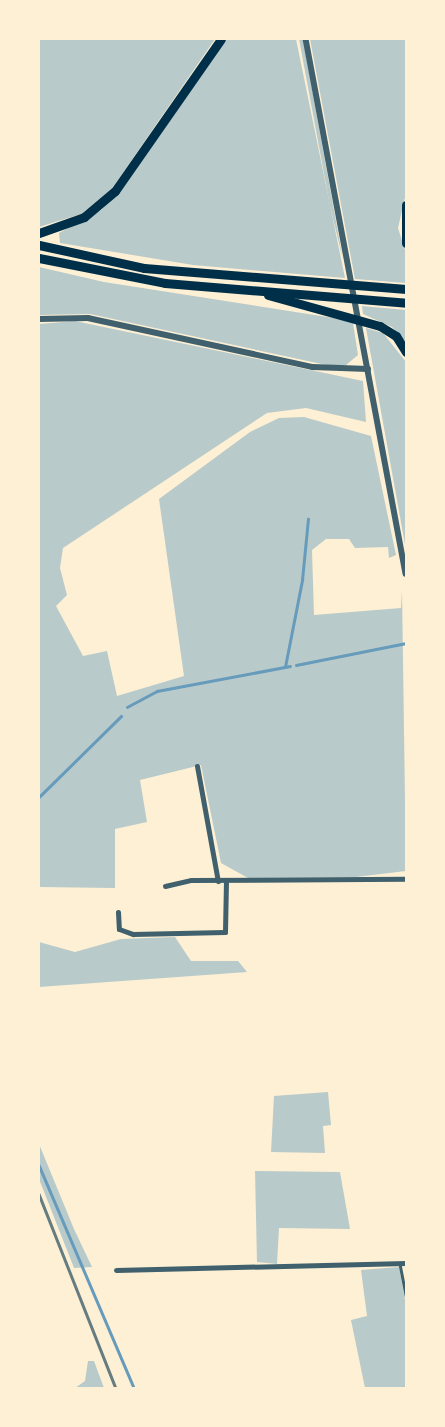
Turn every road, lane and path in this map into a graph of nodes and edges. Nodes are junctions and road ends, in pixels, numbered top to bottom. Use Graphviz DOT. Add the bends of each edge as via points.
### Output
graph roads {
  1 [pos="221,39"];
  2 [pos="306,39"];
  3 [pos="406,205"];
  4 [pos="39,233"];
  5 [pos="406,242"];
  6 [pos="39,245"];
  7 [pos="39,258"];
  8 [pos="403,289"];
  9 [pos="261,292"];
  10 [pos="403,303"];
  11 [pos="39,319"];
  12 [pos="406,352"];
  13 [pos="368,369"];
  14 [pos="406,574"];
  15 [pos="197,766"];
  16 [pos="406,879"];
  17 [pos="218,881"];
  18 [pos="226,881"];
  19 [pos="165,886"];
  20 [pos="118,912"];
  21 [pos="403,1264"];
  22 [pos="116,1270"];
  23 [pos="406,1295"];
  1 -- 4 [label="highway" via="114,191 84,217"];
  2 -- 13 [label="street"];
  3 -- 5 [label="highway"];
  6 -- 8 [label="highway" via="144,268"];
  7 -- 9 [label="highway" via="139,280"];
  9 -- 10 [label="highway"];
  9 -- 12 [label="highway" via="380,326 396,336"];
  11 -- 13 [label="street" via="88,318 313,368"];
  13 -- 14 [label="street"];
  15 -- 17 [label="street"];
  16 -- 18 [label="street"];
  17 -- 18 [label="street"];
  17 -- 19 [label="street"];
  18 -- 20 [label="street" via="225,932 133,934 119,929"];
  21 -- 22 [label="street"];
  21 -- 23 [label="lane"];
}
